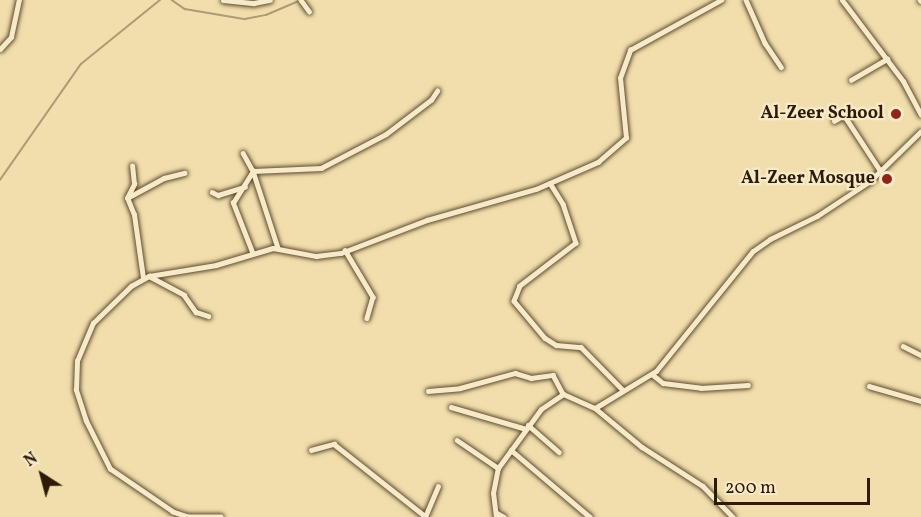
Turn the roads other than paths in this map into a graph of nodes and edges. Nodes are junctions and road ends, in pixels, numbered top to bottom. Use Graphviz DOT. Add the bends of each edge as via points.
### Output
graph roads {
  1 [pos="19,0"];
  2 [pos="224,0"];
  3 [pos="270,0"];
  4 [pos="301,0"];
  5 [pos="721,0"];
  6 [pos="746,0"];
  7 [pos="842,0"];
  8 [pos="309,10"];
  9 [pos="0,49"];
  10 [pos="887,59"];
  11 [pos="781,67"];
  12 [pos="852,80"];
  13 [pos="437,91"];
  14 [pos="921,115"];
  15 [pos="834,121"];
  16 [pos="921,131"];
  17 [pos="243,153"];
  18 [pos="132,166"];
  19 [pos="880,170"];
  20 [pos="253,171"];
  21 [pos="184,173"];
  22 [pos="550,183"];
  23 [pos="245,187"];
  24 [pos="212,192"];
  25 [pos="127,198"];
  26 [pos="278,248"];
  27 [pos="345,251"];
  28 [pos="252,252"];
  29 [pos="146,277"];
  30 [pos="208,316"];
  31 [pos="367,318"];
  32 [pos="903,346"];
  33 [pos="921,355"];
  34 [pos="652,374"];
  35 [pos="748,385"];
  36 [pos="869,386"];
  37 [pos="621,389"];
  38 [pos="429,391"];
  39 [pos="562,394"];
  40 [pos="921,401"];
  41 [pos="451,407"];
  42 [pos="595,408"];
  43 [pos="527,427"];
  44 [pos="457,440"];
  45 [pos="311,450"];
  46 [pos="511,450"];
  47 [pos="559,452"];
  48 [pos="498,468"];
  49 [pos="438,487"];
  50 [pos="497,515"];
  51 [pos="425,516"];
  52 [pos="221,517"];
  53 [pos="504,517"];
  54 [pos="590,517"];
  55 [pos="733,517"];
  1 -- 9 [label="street" via="11,37"];
  2 -- 3 [label="street"];
  4 -- 8 [label="street"];
  5 -- 22 [label="street" via="636,44 622,64 620,78 627,138 598,162"];
  6 -- 11 [label="street"];
  7 -- 10 [label="street"];
  10 -- 12 [label="street"];
  10 -- 14 [label="street"];
  13 -- 20 [label="street" via="431,100 386,134 321,168"];
  15 -- 19 [label="street" via="844,115"];
  16 -- 19 [label="street"];
  17 -- 20 [label="street"];
  18 -- 25 [label="street" via="134,184"];
  19 -- 34 [label="street" via="817,216 770,238 753,251"];
  20 -- 23 [label="street"];
  20 -- 26 [label="street"];
  21 -- 25 [label="street" via="164,178"];
  22 -- 27 [label="street" via="389,233"];
  22 -- 37 [label="street" via="564,204 576,243 520,286 514,301 545,338 556,345 581,347"];
  23 -- 24 [label="street" via="218,195"];
  23 -- 28 [label="street" via="233,203"];
  25 -- 29 [label="street"];
  26 -- 27 [label="street" via="316,256"];
  26 -- 28 [label="street"];
  27 -- 31 [label="street" via="373,297"];
  28 -- 29 [label="street" via="216,265"];
  29 -- 30 [label="street" via="184,295 195,312"];
  29 -- 52 [label="street" via="115,301 87,331 75,375 80,405 105,461 122,481 181,515"];
  32 -- 33 [label="street"];
  34 -- 35 [label="street" via="663,383 701,388"];
  34 -- 37 [label="street"];
  36 -- 40 [label="street"];
  37 -- 42 [label="street"];
  38 -- 39 [label="street" via="460,388 514,374 531,378 554,375"];
  39 -- 42 [label="street"];
  39 -- 43 [label="street" via="541,409"];
  41 -- 43 [label="street"];
  42 -- 55 [label="street" via="642,447 703,486"];
  43 -- 46 [label="street"];
  43 -- 47 [label="street"];
  44 -- 48 [label="street"];
  45 -- 51 [label="street" via="334,444"];
  46 -- 48 [label="street"];
  46 -- 54 [label="street"];
  48 -- 50 [label="street" via="493,493"];
  49 -- 51 [label="street"];
  50 -- 53 [label="street"];
}
